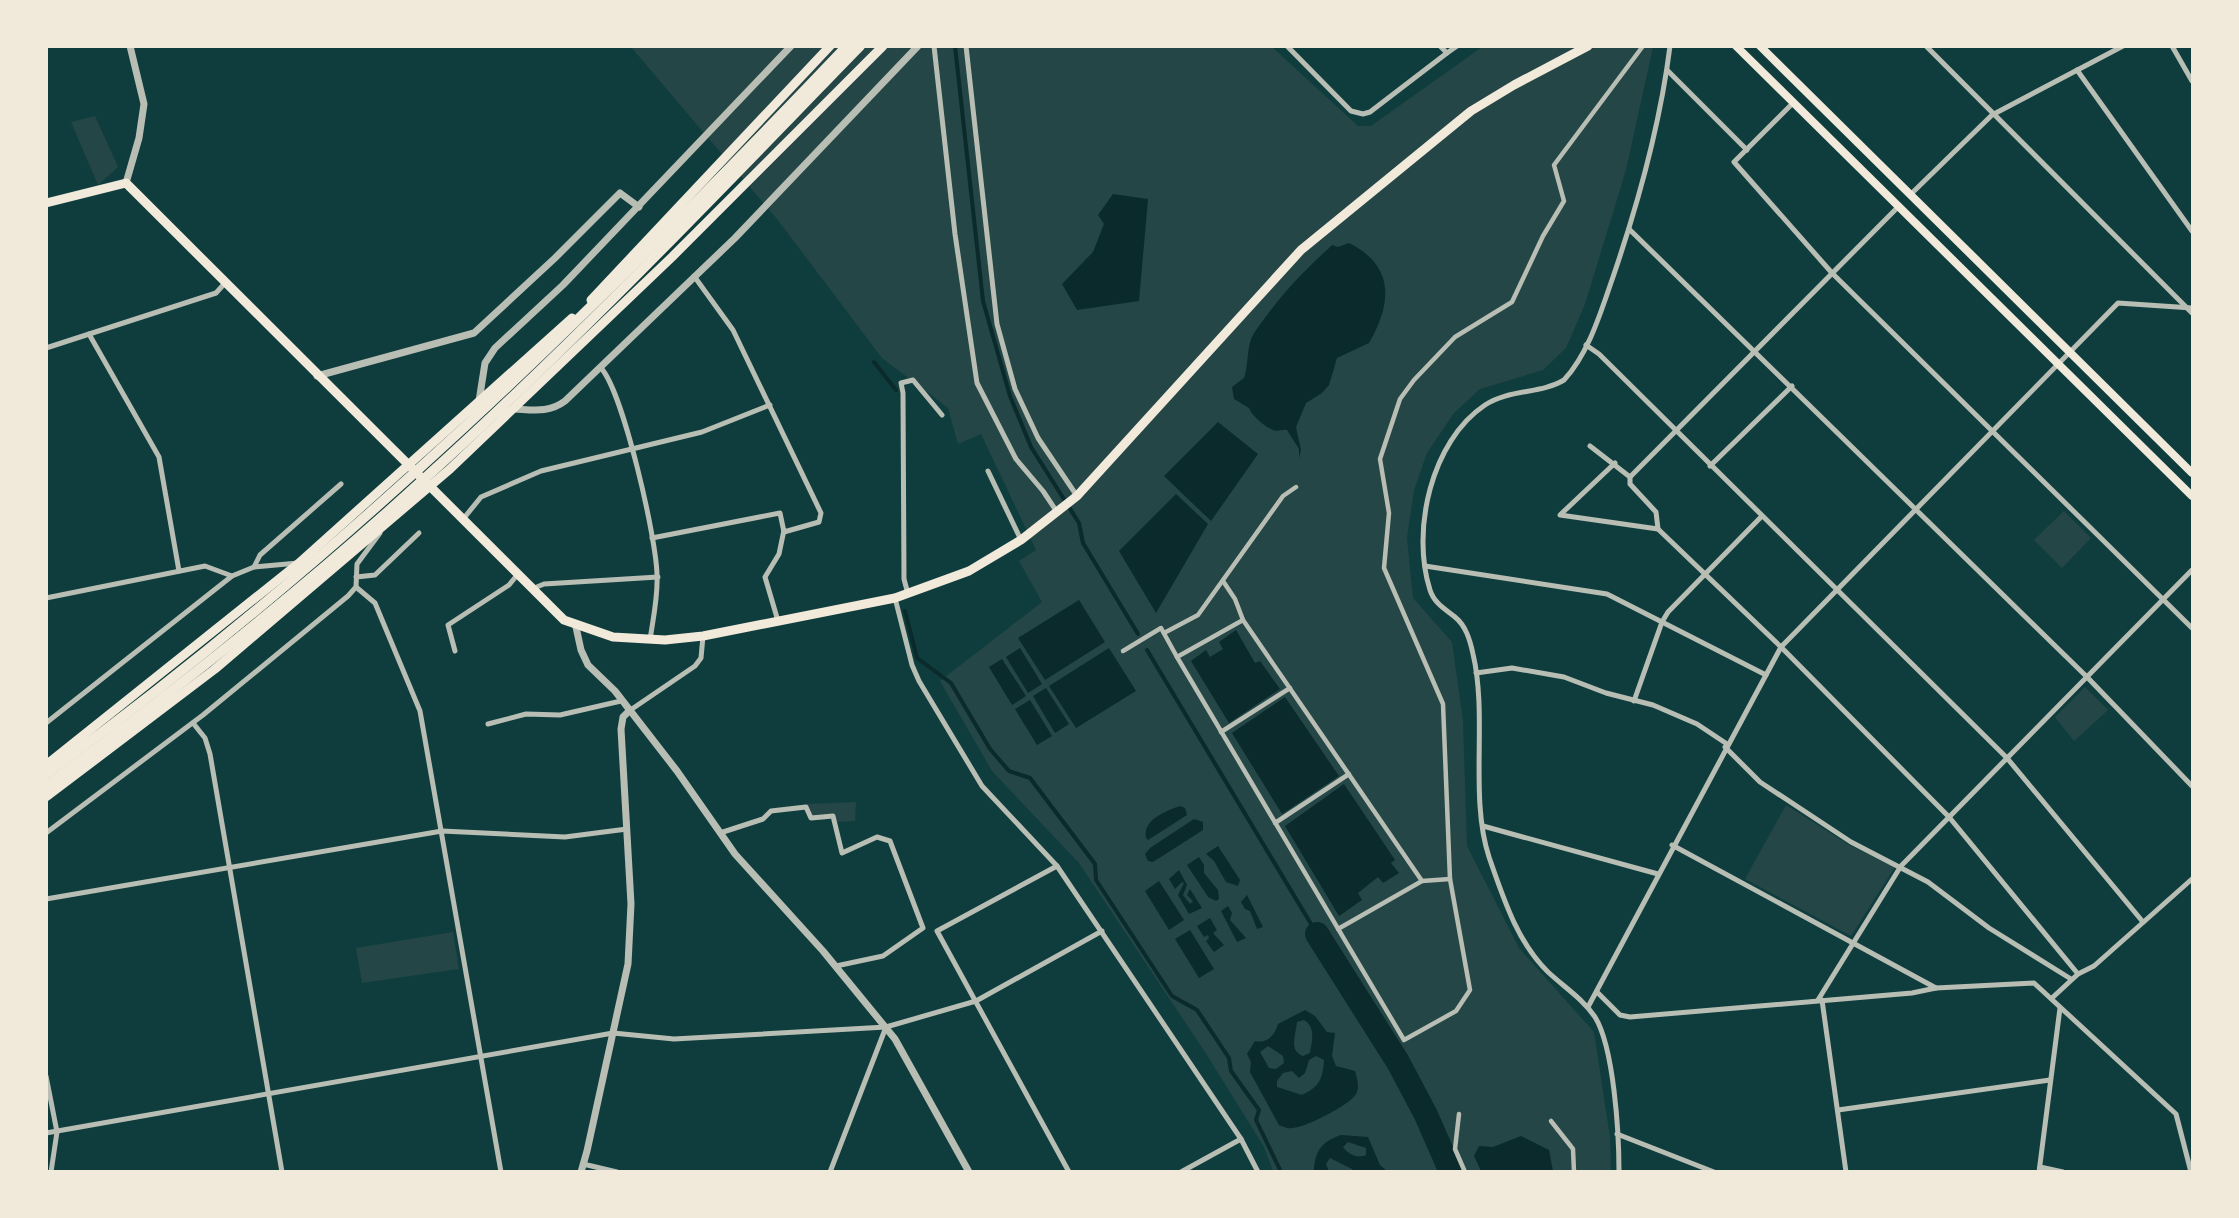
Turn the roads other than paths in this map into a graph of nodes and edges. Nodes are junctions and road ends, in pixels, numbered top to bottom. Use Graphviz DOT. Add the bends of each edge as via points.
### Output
graph roads {
  1 [pos="130,46"];
  2 [pos="791,46"];
  3 [pos="830,46"];
  4 [pos="847,46"];
  5 [pos="860,46"];
  6 [pos="883,46"];
  7 [pos="918,46"];
  8 [pos="934,46"];
  9 [pos="966,46"];
  10 [pos="1287,46"];
  11 [pos="1440,46"];
  12 [pos="1457,46"];
  13 [pos="1588,46"];
  14 [pos="1643,46"];
  15 [pos="1670,46"];
  16 [pos="1736,46"];
  17 [pos="1760,46"];
  18 [pos="1926,46"];
  19 [pos="2123,46"];
  20 [pos="2172,46"];
  21 [pos="1447,53"];
  22 [pos="1667,70"];
  23 [pos="2077,70"];
  24 [pos="2193,81"];
  25 [pos="1793,103"];
  26 [pos="1992,115"];
  27 [pos="1747,150"];
  28 [pos="126,183"];
  29 [pos="1911,194"];
  30 [pos="46,204"];
  31 [pos="1900,205"];
  32 [pos="639,207"];
  33 [pos="1629,229"];
  34 [pos="2193,231"];
  35 [pos="1832,273"];
  36 [pos="694,276"];
  37 [pos="225,283"];
  38 [pos="2190,308"];
  39 [pos="2193,313"];
  40 [pos="89,334"];
  41 [pos="1586,345"];
  42 [pos="46,348"];
  43 [pos="1757,351"];
  44 [pos="2071,352"];
  45 [pos="2060,364"];
  46 [pos="601,368"];
  47 [pos="317,376"];
  48 [pos="1792,386"];
  49 [pos="478,404"];
  50 [pos="770,405"];
  51 [pos="515,409"];
  52 [pos="942,415"];
  53 [pos="1676,431"];
  54 [pos="1993,432"];
  55 [pos="1590,446"];
  56 [pos="631,448"];
  57 [pos="408,464"];
  58 [pos="1615,464"];
  59 [pos="1710,466"];
  60 [pos="988,471"];
  61 [pos="2193,473"];
  62 [pos="1630,477"];
  63 [pos="341,484"];
  64 [pos="430,486"];
  65 [pos="1296,487"];
  66 [pos="2193,496"];
  67 [pos="1076,497"];
  68 [pos="1916,509"];
  69 [pos="1059,512"];
  70 [pos="1762,516"];
  71 [pos="464,518"];
  72 [pos="384,526"];
  73 [pos="1658,529"];
  74 [pos="784,530"];
  75 [pos="419,533"];
  76 [pos="652,538"];
  77 [pos="1021,540"];
  78 [pos="299,563"];
  79 [pos="1425,566"];
  80 [pos="254,567"];
  81 [pos="2193,570"];
  82 [pos="179,571"];
  83 [pos="518,574"];
  84 [pos="1704,575"];
  85 [pos="232,576"];
  86 [pos="356,577"];
  87 [pos="658,577"];
  88 [pos="1223,581"];
  89 [pos="356,587"];
  90 [pos="1837,588"];
  91 [pos="532,589"];
  92 [pos="908,594"];
  93 [pos="46,598"];
  94 [pos="895,598"];
  95 [pos="2164,599"];
  96 [pos="1243,620"];
  97 [pos="778,621"];
  98 [pos="1662,622"];
  99 [pos="576,627"];
  100 [pos="2193,628"];
  101 [pos="1164,633"];
  102 [pos="703,636"];
  103 [pos="650,640"];
  104 [pos="1781,647"];
  105 [pos="455,651"];
  106 [pos="1123,651"];
  107 [pos="1177,657"];
  108 [pos="1476,673"];
  109 [pos="1766,675"];
  110 [pos="2087,677"];
  111 [pos="1290,688"];
  112 [pos="621,701"];
  113 [pos="1634,701"];
  114 [pos="629,711"];
  115 [pos="46,723"];
  116 [pos="193,723"];
  117 [pos="488,724"];
  118 [pos="1221,732"];
  119 [pos="1726,746"];
  120 [pos="2007,758"];
  121 [pos="46,765"];
  122 [pos="46,774"];
  123 [pos="1348,774"];
  124 [pos="46,786"];
  125 [pos="2193,786"];
  126 [pos="46,797"];
  127 [pos="1949,817"];
  128 [pos="1275,823"];
  129 [pos="1483,826"];
  130 [pos="627,829"];
  131 [pos="442,831"];
  132 [pos="46,833"];
  133 [pos="720,833"];
  134 [pos="1672,845"];
  135 [pos="1058,866"];
  136 [pos="1901,866"];
  137 [pos="229,867"];
  138 [pos="1658,874"];
  139 [pos="1450,879"];
  140 [pos="2193,879"];
  141 [pos="1422,881"];
  142 [pos="46,899"];
  143 [pos="2144,922"];
  144 [pos="1338,929"];
  145 [pos="1102,931"];
  146 [pos="1852,943"];
  147 [pos="836,966"];
  148 [pos="2078,974"];
  149 [pos="2071,979"];
  150 [pos="1936,988"];
  151 [pos="1597,992"];
  152 [pos="2052,998"];
  153 [pos="1820,1000"];
  154 [pos="976,1001"];
  155 [pos="1588,1007"];
  156 [pos="2060,1008"];
  157 [pos="886,1027"];
  158 [pos="613,1034"];
  159 [pos="481,1058"];
  160 [pos="46,1076"];
  161 [pos="2050,1080"];
  162 [pos="268,1095"];
  163 [pos="1838,1110"];
  164 [pos="1459,1114"];
  165 [pos="1551,1121"];
  166 [pos="57,1132"];
  167 [pos="46,1133"];
  168 [pos="1617,1134"];
  169 [pos="1241,1139"];
  170 [pos="2190,1160"];
  171 [pos="582,1168"];
  172 [pos="2039,1169"];
  173 [pos="51,1172"];
  174 [pos="282,1172"];
  175 [pos="501,1172"];
  176 [pos="617,1172"];
  177 [pos="830,1172"];
  178 [pos="969,1172"];
  179 [pos="1069,1172"];
  180 [pos="1181,1172"];
  181 [pos="1258,1172"];
  182 [pos="1465,1172"];
  183 [pos="1574,1172"];
  184 [pos="1619,1172"];
  185 [pos="1714,1172"];
  186 [pos="1846,1172"];
  187 [pos="2063,1172"];
  188 [pos="2191,1172"];
  1 -- 28 [label="street" via="144,104"];
  2 -- 32 [label="street"];
  3 -- 49 [label="main road" via="580,311"];
  4 -- 122 [label="highway" via="646,253 414,472 304,571"];
  5 -- 124 [label="highway" via="641,271 423,480 225,647"];
  6 -- 51 [label="main road"];
  7 -- 36 [label="street"];
  8 -- 69 [label="street" via="956,245 977,383 1016,459"];
  9 -- 67 [label="street" via="997,324 1015,389 1038,438"];
  10 -- 21 [label="street" via="1352,111 1363,114"];
  11 -- 21 [label="street"];
  12 -- 21 [label="street"];
  13 -- 67 [label="main road" via="1471,111 1301,250"];
  14 -- 139 [label="street" via="1554,165 1564,201 1512,302 1455,337 1414,380 1400,399 1380,459 1389,513 1384,568 1443,704"];
  15 -- 22 [label="street"];
  16 -- 25 [label="main road"];
  17 -- 29 [label="main road"];
  18 -- 26 [label="street"];
  19 -- 23 [label="street"];
  20 -- 24 [label="street"];
  22 -- 27 [label="street"];
  22 -- 33 [label="street" via="1648,166"];
  23 -- 26 [label="street"];
  23 -- 34 [label="street"];
  25 -- 27 [label="street"];
  25 -- 31 [label="main road"];
  26 -- 29 [label="street"];
  26 -- 38 [label="street"];
  27 -- 35 [label="street" via="1734,162"];
  28 -- 30 [label="main road"];
  28 -- 37 [label="main road"];
  29 -- 44 [label="main road"];
  31 -- 35 [label="street"];
  31 -- 45 [label="main road"];
  32 -- 47 [label="street" via="620,193 474,333"];
  32 -- 49 [label="street" via="495,348 485,363"];
  33 -- 41 [label="street"];
  33 -- 43 [label="street"];
  35 -- 43 [label="street"];
  35 -- 54 [label="street"];
  36 -- 46 [label="street"];
  36 -- 50 [label="street" via="734,330"];
  37 -- 40 [label="street" via="216,293"];
  37 -- 47 [label="main road"];
  38 -- 39 [label="street"];
  38 -- 44 [label="street" via="2118,303"];
  40 -- 42 [label="street"];
  40 -- 82 [label="street" via="159,457"];
  41 -- 53 [label="street"];
  41 -- 79 [label="street" via="1564,380 1484,405 1456,433 1444,453 1428,503"];
  43 -- 48 [label="street"];
  43 -- 53 [label="street"];
  44 -- 45 [label="street"];
  44 -- 61 [label="main road"];
  45 -- 54 [label="street"];
  45 -- 66 [label="main road"];
  46 -- 51 [label="street" via="558,407 543,411"];
  46 -- 56 [label="street" via="611,381"];
  47 -- 57 [label="main road"];
  48 -- 59 [label="street"];
  48 -- 68 [label="street"];
  49 -- 57 [label="main road"];
  50 -- 56 [label="street" via="702,432"];
  50 -- 74 [label="street" via="821,513 819,522"];
  51 -- 64 [label="main road"];
  52 -- 92 [label="street" via="913,380 901,383 904,579"];
  53 -- 59 [label="street"];
  53 -- 62 [label="street"];
  54 -- 68 [label="street"];
  54 -- 95 [label="street"];
  55 -- 58 [label="street"];
  56 -- 71 [label="street" via="541,471 481,497"];
  56 -- 76 [label="street"];
  57 -- 64 [label="main road"];
  57 -- 78 [label="main road"];
  58 -- 62 [label="street"];
  58 -- 73 [label="street" via="1560,515"];
  59 -- 70 [label="street"];
  60 -- 77 [label="street"];
  62 -- 73 [label="street" via="1630,484 1656,512"];
  63 -- 80 [label="street" via="260,555"];
  64 -- 71 [label="main road"];
  64 -- 72 [label="main road"];
  65 -- 88 [label="street" via="1283,496"];
  67 -- 69 [label="main road"];
  68 -- 90 [label="street"];
  68 -- 110 [label="street"];
  69 -- 77 [label="main road"];
  70 -- 84 [label="street"];
  70 -- 90 [label="street"];
  71 -- 83 [label="main road"];
  72 -- 86 [label="street" via="357,564"];
  72 -- 126 [label="main road" via="215,669"];
  73 -- 84 [label="street"];
  74 -- 76 [label="street" via="780,513"];
  74 -- 97 [label="street" via="779,554 765,577"];
  75 -- 86 [label="street" via="375,575"];
  76 -- 87 [label="street"];
  77 -- 92 [label="main road" via="969,571"];
  78 -- 80 [label="street"];
  78 -- 121 [label="main road"];
  79 -- 98 [label="street" via="1607,594"];
  79 -- 108 [label="street" via="1431,594 1469,637"];
  80 -- 85 [label="street"];
  81 -- 95 [label="street"];
  82 -- 85 [label="street" via="205,566"];
  82 -- 93 [label="street"];
  83 -- 91 [label="main road"];
  83 -- 105 [label="street" via="509,585 448,625"];
  84 -- 98 [label="street"];
  84 -- 104 [label="street"];
  85 -- 115 [label="street"];
  86 -- 89 [label="street"];
  87 -- 91 [label="street" via="544,584"];
  87 -- 103 [label="street"];
  88 -- 96 [label="street"];
  88 -- 101 [label="street" via="1198,615"];
  89 -- 116 [label="street"];
  89 -- 131 [label="street" via="375,603 420,711"];
  90 -- 104 [label="street"];
  90 -- 120 [label="street"];
  91 -- 99 [label="main road"];
  92 -- 94 [label="main road"];
  94 -- 97 [label="main road"];
  94 -- 135 [label="street" via="919,681 974,774 1006,814"];
  95 -- 100 [label="street"];
  95 -- 110 [label="street"];
  96 -- 107 [label="street"];
  96 -- 111 [label="street"];
  97 -- 102 [label="main road"];
  98 -- 109 [label="street"];
  98 -- 113 [label="street"];
  99 -- 103 [label="main road" via="613,637"];
  99 -- 112 [label="street" via="588,665"];
  101 -- 106 [label="street" via="1161,628"];
  101 -- 107 [label="street"];
  102 -- 103 [label="main road"];
  102 -- 114 [label="street" via="701,658 695,666"];
  104 -- 109 [label="street"];
  104 -- 127 [label="street"];
  107 -- 118 [label="street"];
  108 -- 113 [label="street" via="1512,668 1554,675"];
  108 -- 129 [label="street"];
  109 -- 119 [label="street"];
  110 -- 120 [label="street"];
  110 -- 125 [label="street"];
  111 -- 118 [label="street"];
  111 -- 123 [label="street"];
  112 -- 114 [label="street"];
  112 -- 117 [label="street" via="560,715 526,714"];
  113 -- 119 [label="street" via="1697,724"];
  114 -- 130 [label="street" via="623,717 621,729"];
  114 -- 133 [label="street"];
  116 -- 132 [label="street"];
  116 -- 137 [label="street" via="206,738 210,754"];
  118 -- 128 [label="street"];
  119 -- 134 [label="street"];
  119 -- 136 [label="street" via="1760,782 1851,842"];
  120 -- 127 [label="street"];
  120 -- 143 [label="street"];
  123 -- 128 [label="street"];
  123 -- 141 [label="street"];
  127 -- 136 [label="street"];
  127 -- 148 [label="street"];
  128 -- 144 [label="street"];
  129 -- 138 [label="street"];
  129 -- 155 [label="street" via="1490,859 1522,941 1548,972"];
  130 -- 131 [label="street" via="565,837"];
  130 -- 158 [label="street" via="631,904 628,964"];
  131 -- 137 [label="street"];
  131 -- 159 [label="street"];
  133 -- 147 [label="street" via="768,893"];
  133 -- 147 [label="street" via="763,819 771,812 806,807 811,818 833,816 842,853 877,837 890,841 923,928 883,956"];
  134 -- 138 [label="street"];
  134 -- 146 [label="street"];
  135 -- 145 [label="street"];
  135 -- 154 [label="street" via="937,931"];
  136 -- 146 [label="street"];
  136 -- 149 [label="street"];
  137 -- 142 [label="street"];
  137 -- 162 [label="street"];
  138 -- 151 [label="street"];
  139 -- 141 [label="street"];
  139 -- 144 [label="street" via="1470,990 1456,1011 1404,1040"];
  140 -- 143 [label="street"];
  141 -- 144 [label="street"];
  143 -- 148 [label="street" via="2094,966"];
  145 -- 154 [label="street"];
  145 -- 169 [label="street"];
  146 -- 150 [label="street"];
  146 -- 153 [label="street"];
  147 -- 157 [label="street"];
  148 -- 149 [label="street"];
  149 -- 152 [label="street"];
  150 -- 152 [label="street" via="2034,983"];
  150 -- 153 [label="street"];
  151 -- 153 [label="street" via="1620,1015 1630,1017"];
  151 -- 155 [label="street"];
  152 -- 156 [label="street"];
  153 -- 163 [label="street"];
  154 -- 157 [label="street"];
  154 -- 179 [label="street"];
  155 -- 168 [label="street" via="1605,1038"];
  156 -- 161 [label="street"];
  156 -- 170 [label="street" via="2176,1114"];
  157 -- 158 [label="street" via="674,1039"];
  157 -- 177 [label="street"];
  157 -- 178 [label="street"];
  158 -- 159 [label="street"];
  158 -- 171 [label="street"];
  159 -- 162 [label="street"];
  159 -- 175 [label="street"];
  160 -- 166 [label="street"];
  161 -- 163 [label="street"];
  161 -- 172 [label="street"];
  162 -- 166 [label="street"];
  162 -- 174 [label="street"];
  163 -- 186 [label="street"];
  164 -- 182 [label="street" via="1455,1149"];
  165 -- 183 [label="street" via="1574,1149"];
  166 -- 167 [label="street"];
  166 -- 173 [label="street"];
  168 -- 184 [label="street"];
  168 -- 185 [label="street"];
  169 -- 180 [label="street"];
  169 -- 181 [label="street"];
  170 -- 188 [label="street"];
  171 -- 176 [label="street"];
  172 -- 187 [label="street"];
}
